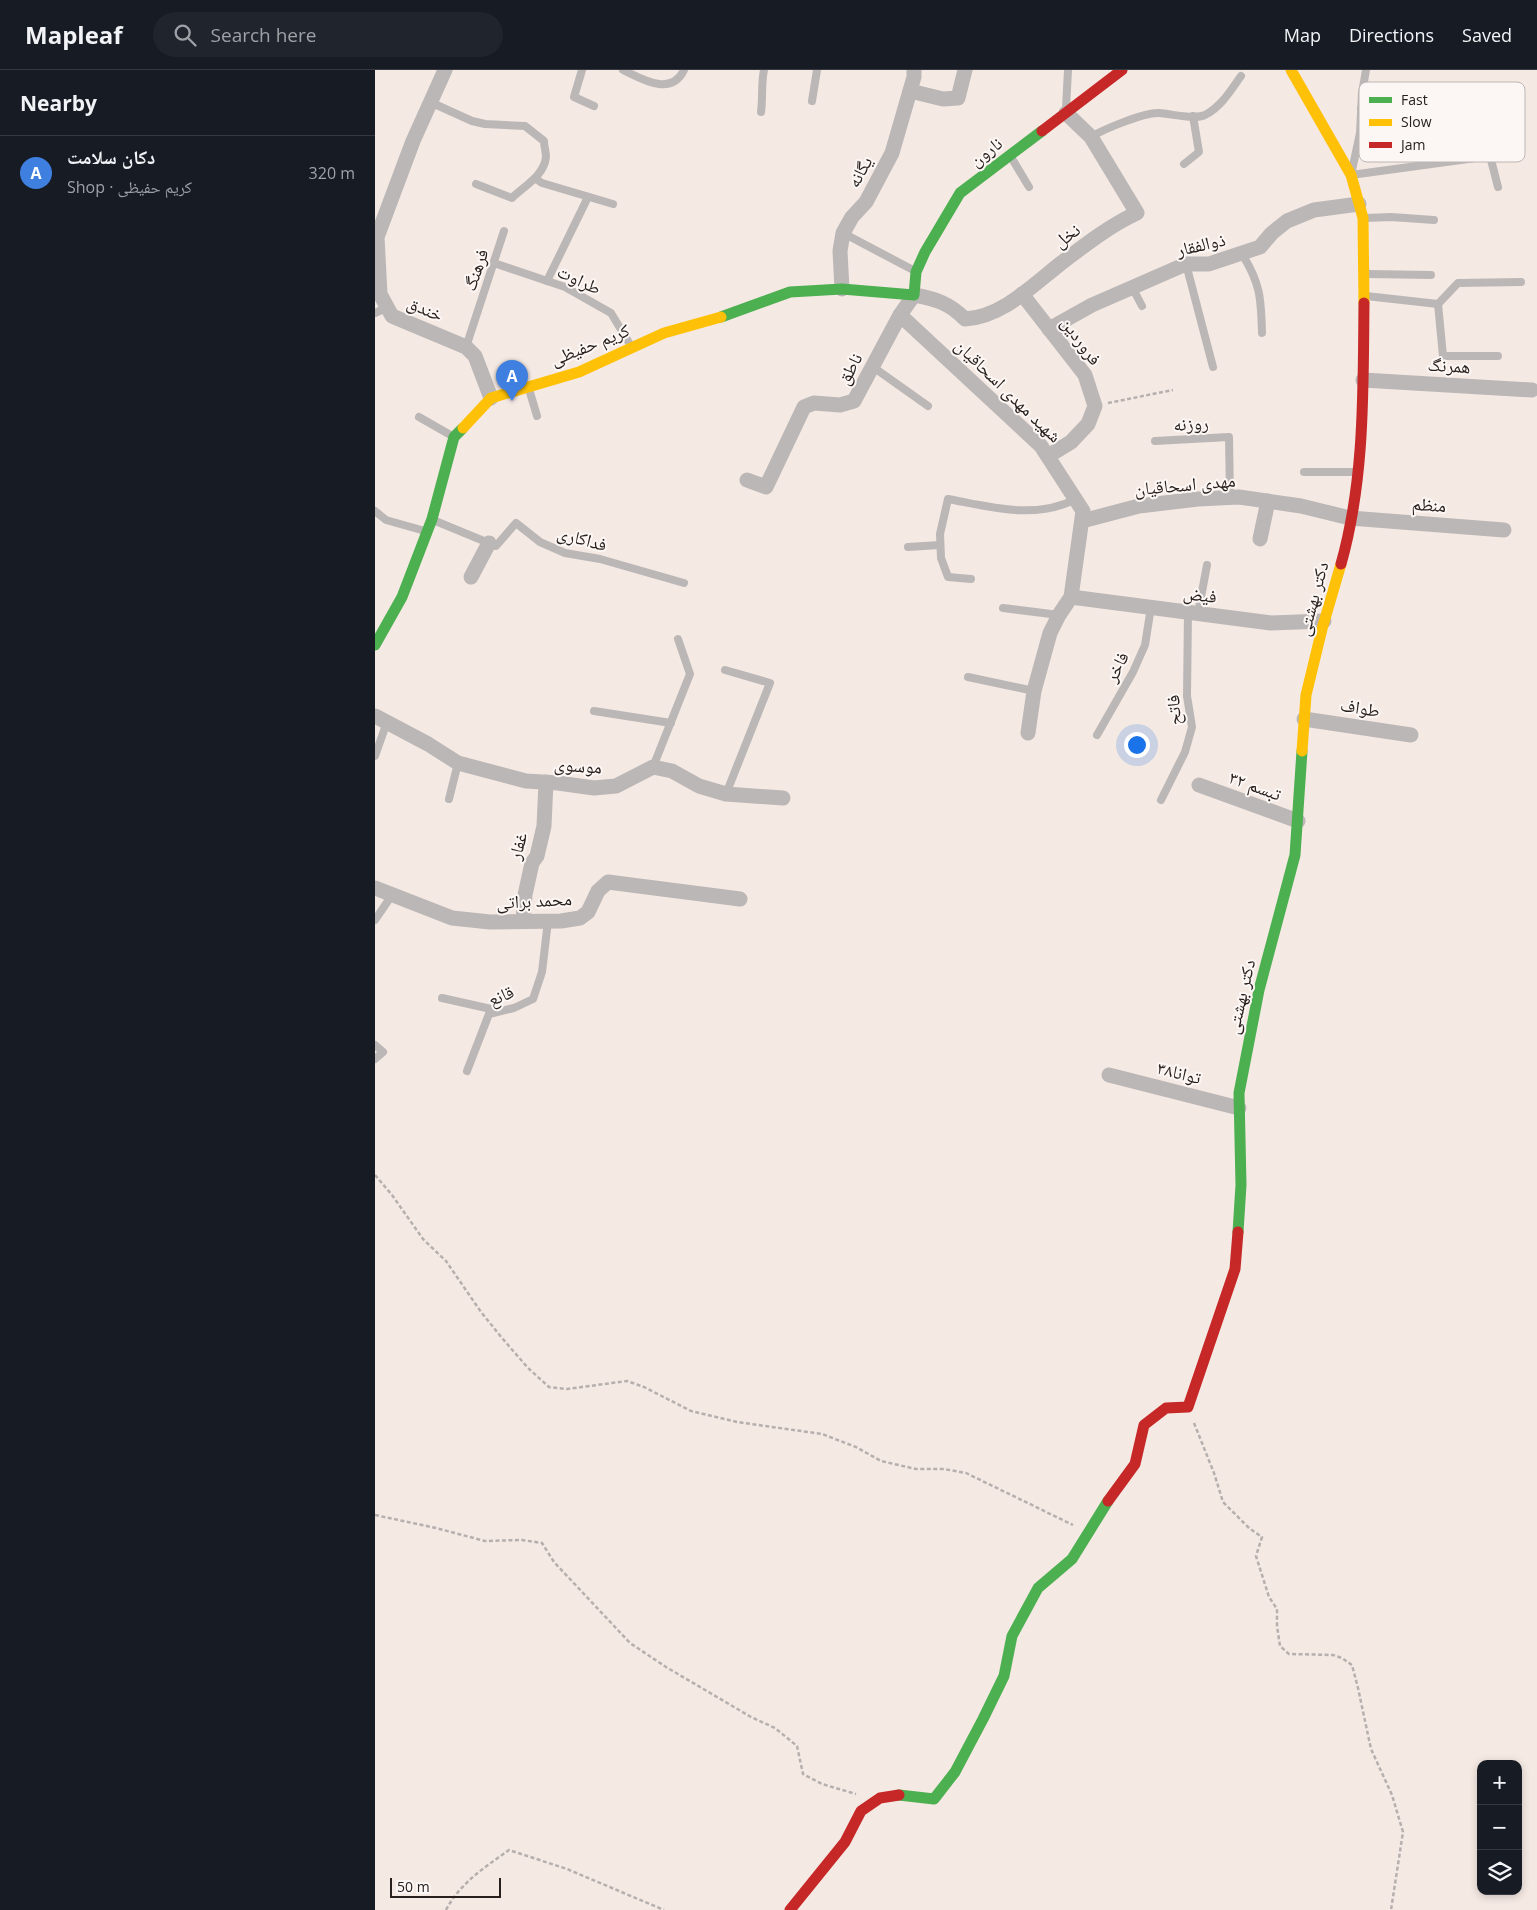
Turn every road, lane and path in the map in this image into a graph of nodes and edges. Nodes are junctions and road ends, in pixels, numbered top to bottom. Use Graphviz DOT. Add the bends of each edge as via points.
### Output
graph roads {
  1 [pos="445,70"];
  2 [pos="582,70"];
  3 [pos="623,70"];
  4 [pos="684,70"];
  5 [pos="764,70"];
  6 [pos="817,70"];
  7 [pos="914,70"];
  8 [pos="965,70"];
  9 [pos="1067,70"];
  10 [pos="1122,70"];
  11 [pos="1291,70"];
  12 [pos="1241,76"];
  13 [pos="910,91"];
  14 [pos="812,101"];
  15 [pos="430,102"];
  16 [pos="595,106"];
  17 [pos="761,112"];
  18 [pos="1066,113"];
  19 [pos="1193,116"];
  20 [pos="1091,138"];
  21 [pos="1359,141"];
  22 [pos="1010,156"];
  23 [pos="1446,162"];
  24 [pos="1492,162"];
  25 [pos="1184,164"];
  26 [pos="1351,175"];
  27 [pos="536,179"];
  28 [pos="477,184"];
  29 [pos="1499,187"];
  30 [pos="1029,188"];
  31 [pos="588,197"];
  32 [pos="613,204"];
  33 [pos="1361,211"];
  34 [pos="1434,220"];
  35 [pos="504,231"];
  36 [pos="843,233"];
  37 [pos="376,237"];
  38 [pos="1242,254"];
  39 [pos="494,263"];
  40 [pos="1186,264"];
  41 [pos="916,272"];
  42 [pos="1365,274"];
  43 [pos="1431,275"];
  44 [pos="547,281"];
  45 [pos="1521,282"];
  46 [pos="1132,287"];
  47 [pos="842,289"];
  48 [pos="1022,294"];
  49 [pos="914,295"];
  50 [pos="1365,296"];
  51 [pos="1438,304"];
  52 [pos="1143,306"];
  53 [pos="381,310"];
  54 [pos="900,314"];
  55 [pos="1049,329"];
  56 [pos="1262,334"];
  57 [pos="466,347"];
  58 [pos="632,348"];
  59 [pos="1499,356"];
  60 [pos="873,367"];
  61 [pos="1213,368"];
  62 [pos="1363,380"];
  63 [pos="528,387"];
  64 [pos="1173,390"];
  65 [pos="1533,390"];
  66 [pos="491,398"];
  67 [pos="928,406"];
  68 [pos="1095,406"];
  69 [pos="537,416"];
  70 [pos="419,417"];
  71 [pos="453,437"];
  72 [pos="1155,441"];
  73 [pos="1048,456"];
  74 [pos="1304,472"];
  75 [pos="1357,472"];
  76 [pos="747,480"];
  77 [pos="1230,498"];
  78 [pos="1076,499"];
  79 [pos="1267,501"];
  80 [pos="375,511"];
  81 [pos="1350,518"];
  82 [pos="432,519"];
  83 [pos="1082,521"];
  84 [pos="1504,530"];
  85 [pos="427,532"];
  86 [pos="1260,539"];
  87 [pos="489,543"];
  88 [pos="940,545"];
  89 [pos="908,547"];
  90 [pos="1207,565"];
  91 [pos="471,577"];
  92 [pos="971,579"];
  93 [pos="685,584"];
  94 [pos="1071,597"];
  95 [pos="1151,607"];
  96 [pos="1003,608"];
  97 [pos="1193,613"];
  98 [pos="1059,616"];
  99 [pos="1324,621"];
  100 [pos="678,639"];
  101 [pos="376,642"];
  102 [pos="725,670"];
  103 [pos="968,677"];
  104 [pos="1034,691"];
  105 [pos="594,711"];
  106 [pos="381,719"];
  107 [pos="1304,719"];
  108 [pos="671,723"];
  109 [pos="1028,733"];
  110 [pos="1097,735"];
  111 [pos="1411,735"];
  112 [pos="375,756"];
  113 [pos="458,763"];
  114 [pos="653,767"];
  115 [pos="546,782"];
  116 [pos="1199,785"];
  117 [pos="726,794"];
  118 [pos="783,798"];
  119 [pos="449,799"];
  120 [pos="1161,800"];
  121 [pos="1297,821"];
  122 [pos="375,888"];
  123 [pos="392,895"];
  124 [pos="740,899"];
  125 [pos="375,920"];
  126 [pos="523,921"];
  127 [pos="548,921"];
  128 [pos="442,998"];
  129 [pos="502,1011"];
  130 [pos="375,1045"];
  131 [pos="375,1059"];
  132 [pos="467,1071"];
  133 [pos="1109,1075"];
  134 [pos="1239,1108"];
  135 [pos="375,1175"];
  136 [pos="1188,1407"];
  137 [pos="375,1515"];
  138 [pos="1087,1533"];
  139 [pos="880,1798"];
  140 [pos="446,1910"];
  141 [pos="664,1910"];
  142 [pos="790,1910"];
  143 [pos="1391,1910"];
  1 -- 15 [label="street, خندق"];
  2 -- 16 [label="lane" via="574,97"];
  3 -- 4 [label="lane" via="655,85 669,84"];
  5 -- 17 [label="lane"];
  6 -- 14 [label="lane"];
  7 -- 13 [label="street, یگانه"];
  8 -- 13 [label="street" via="958,98 943,99"];
  9 -- 18 [label="lane"];
  10 -- 18 [label="street, نارون"];
  11 -- 26 [label="street, دکتر بهشتی"];
  12 -- 19 [label="lane" via="1219,106 1204,116"];
  13 -- 36 [label="street, یگانه" via="892,154 866,202"];
  15 -- 27 [label="lane" via="472,121 525,126 544,141 546,158"];
  15 -- 37 [label="street, خندق"];
  18 -- 20 [label="street, نخل"];
  18 -- 22 [label="street, نارون"];
  19 -- 20 [label="lane" via="1145,115 1104,129"];
  19 -- 25 [label="lane" via="1199,152"];
  20 -- 48 [label="street, نخل" via="1137,213 1105,230"];
  21 -- 26 [label="lane"];
  22 -- 30 [label="lane"];
  22 -- 41 [label="street, نارون" via="960,193"];
  23 -- 26 [label="lane"];
  24 -- 29 [label="lane"];
  26 -- 33 [label="street, دکتر بهشتی"];
  27 -- 28 [label="lane" via="512,198"];
  27 -- 31 [label="lane"];
  31 -- 32 [label="lane"];
  31 -- 44 [label="lane"];
  33 -- 34 [label="lane"];
  33 -- 38 [label="street, ذوالفقار" via="1314,210 1287,221 1260,247"];
  33 -- 42 [label="street, دکتر بهشتی"];
  35 -- 39 [label="lane, فرهنگ"];
  36 -- 41 [label="lane"];
  36 -- 47 [label="street, یگانه" via="840,252"];
  37 -- 53 [label="street, خندق"];
  38 -- 40 [label="street, ذوالفقار" via="1209,264"];
  38 -- 56 [label="lane" via="1251,268 1260,295"];
  39 -- 44 [label="lane, طراوت"];
  39 -- 57 [label="lane, فرهنگ"];
  40 -- 46 [label="street, ذوالفقار"];
  40 -- 61 [label="lane"];
  41 -- 49 [label="street, نارون"];
  42 -- 43 [label="lane"];
  42 -- 50 [label="street, دکتر بهشتی"];
  44 -- 58 [label="lane, طراوت" via="611,312"];
  45 -- 51 [label="lane" via="1458,283"];
  46 -- 52 [label="lane"];
  46 -- 55 [label="street, ذوالفقار"];
  47 -- 49 [label="street, کریم حفیظی"];
  47 -- 58 [label="street, کریم حفیظی" via="790,292 733,313 664,332"];
  48 -- 49 [label="street, نخل" via="1010,304 978,319 965,320 955,309 935,298"];
  48 -- 55 [label="street, فروردین"];
  49 -- 54 [label="street, ناطق"];
  50 -- 51 [label="lane"];
  50 -- 62 [label="street, دکتر بهشتی"];
  51 -- 59 [label="lane" via="1443,356"];
  53 -- 57 [label="street, خندق"];
  54 -- 60 [label="street, ناطق"];
  54 -- 73 [label="street, شهید مهدی اسحاقیان"];
  55 -- 68 [label="street, فروردین" via="1085,375"];
  57 -- 66 [label="street" via="475,356"];
  58 -- 63 [label="street, کریم حفیظی" via="579,372"];
  60 -- 67 [label="lane"];
  60 -- 76 [label="street, ناطق" via="854,402 840,405 814,403 804,407 766,487"];
  62 -- 65 [label="street, همرنگ"];
  62 -- 75 [label="street, دکتر بهشتی" via="1362,434"];
  63 -- 66 [label="street, کریم حفیظی"];
  63 -- 69 [label="lane"];
  64 -- 68 [label="path"];
  66 -- 71 [label="street, کریم حفیظی"];
  68 -- 73 [label="street" via="1088,424 1071,442"];
  70 -- 71 [label="lane"];
  71 -- 82 [label="street, کریم حفیظی"];
  72 -- 77 [label="lane, روزنه" via="1229,437"];
  73 -- 78 [label="street, شهید مهدی اسحاقیان"];
  74 -- 75 [label="lane"];
  75 -- 81 [label="street, دکتر بهشتی"];
  77 -- 79 [label="street, مهدی اسحاقیان"];
  77 -- 83 [label="street, مهدی اسحاقیان" via="1139,506"];
  78 -- 83 [label="street, شهید مهدی اسحاقیان" via="1083,511"];
  78 -- 88 [label="lane" via="1060,507 1029,512 948,499"];
  79 -- 81 [label="street, مهدی اسحاقیان"];
  79 -- 86 [label="street"];
  80 -- 85 [label="lane" via="386,520"];
  81 -- 84 [label="street, منظم"];
  81 -- 99 [label="street, دکتر بهشتی" via="1343,556"];
  82 -- 85 [label="street, کریم حفیظی"];
  82 -- 87 [label="lane"];
  83 -- 94 [label="street, شهید مهدی اسحاقیان"];
  85 -- 101 [label="street, کریم حفیظی" via="402,598"];
  87 -- 91 [label="street"];
  87 -- 93 [label="lane, فداکاری" via="496,546 516,523 540,542 565,553 600,559"];
  88 -- 89 [label="lane"];
  88 -- 92 [label="lane" via="948,576"];
  90 -- 97 [label="lane, فاتح"];
  94 -- 95 [label="street, فیض"];
  94 -- 98 [label="street, شهید مهدی اسحاقیان"];
  95 -- 97 [label="street, فیض"];
  95 -- 110 [label="lane, فاخر" via="1145,644"];
  96 -- 98 [label="lane"];
  97 -- 99 [label="street, فیض" via="1271,623"];
  97 -- 120 [label="lane, فاتح" via="1187,696 1192,726 1185,752"];
  98 -- 104 [label="street, شهید مهدی اسحاقیان" via="1050,634"];
  99 -- 107 [label="street, دکتر بهشتی" via="1306,695"];
  100 -- 108 [label="lane" via="690,674"];
  102 -- 117 [label="lane" via="770,683"];
  103 -- 104 [label="lane"];
  104 -- 109 [label="street, شهید مهدی اسحاقیان"];
  105 -- 108 [label="lane"];
  106 -- 112 [label="lane"];
  106 -- 113 [label="street, موسوی"];
  107 -- 111 [label="street, طواف"];
  107 -- 121 [label="street, دکتر بهشتی"];
  108 -- 114 [label="lane"];
  113 -- 115 [label="street, موسوی" via="526,782"];
  113 -- 119 [label="lane"];
  114 -- 115 [label="street, موسوی" via="616,786 594,788"];
  114 -- 117 [label="street" via="672,771 699,786"];
  115 -- 126 [label="street, غفار" via="544,826 525,895"];
  116 -- 121 [label="street, تبسم ۳۲"];
  117 -- 118 [label="street"];
  121 -- 134 [label="street, دکتر بهشتی" via="1295,855 1259,990"];
  122 -- 123 [label="street, محمد براتی"];
  123 -- 125 [label="lane"];
  123 -- 126 [label="street, محمد براتی" via="452,918"];
  124 -- 127 [label="street, محمد براتی" via="608,882 598,891 588,912 581,918"];
  126 -- 127 [label="street, محمد براتی"];
  127 -- 129 [label="lane, قانع" via="541,972 533,999"];
  128 -- 129 [label="lane"];
  129 -- 132 [label="lane, قانع" via="489,1014"];
  130 -- 131 [label="lane" via="383,1052"];
  133 -- 134 [label="street, توانا۳۸"];
  134 -- 136 [label="street, دکتر بهشتی" via="1241,1185 1235,1269"];
  135 -- 138 [label="path" via="423,1239 446,1261 502,1338 549,1386 567,1389 627,1381 644,1386 691,1411 737,1422 822,1434 881,1461 917,1469 966,1473"];
  136 -- 138 [label="street" via="1166,1408 1144,1425 1135,1464"];
  136 -- 143 [label="path" via="1223,1502 1262,1537 1256,1556 1269,1597 1277,1609 1280,1646 1289,1654 1333,1655 1351,1665 1371,1750 1392,1795 1403,1832"];
  137 -- 139 [label="path" via="485,1541 541,1543 554,1562 630,1643 665,1667 775,1728 797,1746 803,1774 823,1784"];
  138 -- 139 [label="street" via="1072,1559 1038,1588 1012,1636 1004,1676 955,1772 934,1799 901,1794"];
  139 -- 142 [label="street" via="861,1811 845,1842"];
  140 -- 141 [label="path" via="454,1895 480,1870 509,1850 567,1869"];
}
